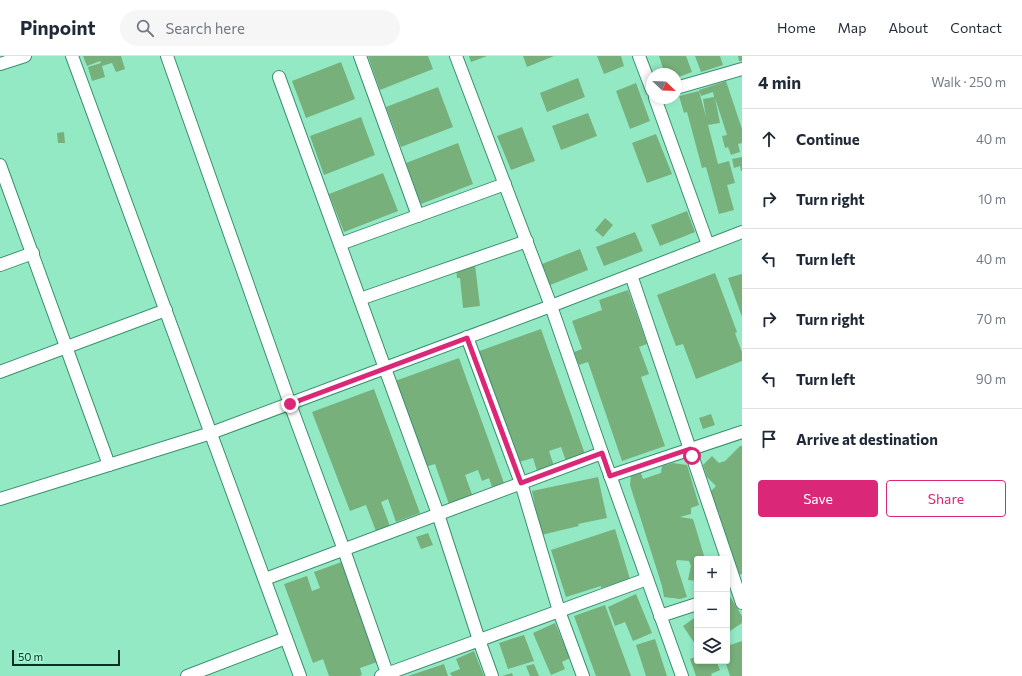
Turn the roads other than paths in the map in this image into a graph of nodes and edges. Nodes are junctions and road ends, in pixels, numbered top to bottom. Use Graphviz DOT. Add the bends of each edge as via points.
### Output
graph roads {
  1 [pos="24,56"];
  2 [pos="72,56"];
  3 [pos="167,56"];
  4 [pos="360,56"];
  5 [pos="456,56"];
  6 [pos="639,56"];
  7 [pos="0,64"];
  8 [pos="742,69"];
  9 [pos="646,74"];
  10 [pos="279,77"];
  11 [pos="682,86"];
  12 [pos="657,104"];
  13 [pos="0,165"];
  14 [pos="505,184"];
  15 [pos="418,216"];
  16 [pos="742,232"];
  17 [pos="527,241"];
  18 [pos="340,244"];
  19 [pos="708,245"];
  20 [pos="33,253"];
  21 [pos="0,265"];
  22 [pos="631,275"];
  23 [pos="360,299"];
  24 [pos="551,306"];
  25 [pos="166,310"];
  26 [pos="467,338"];
  27 [pos="67,347"];
  28 [pos="385,368"];
  29 [pos="0,372"];
  30 [pos="290,404"];
  31 [pos="742,432"];
  32 [pos="211,433"];
  33 [pos="690,449"];
  34 [pos="602,453"];
  35 [pos="109,465"];
  36 [pos="610,476"];
  37 [pos="521,483"];
  38 [pos="0,499"];
  39 [pos="438,514"];
  40 [pos="344,550"];
  41 [pos="264,579"];
  42 [pos="647,579"];
  43 [pos="736,591"];
  44 [pos="742,603"];
  45 [pos="694,605"];
  46 [pos="559,611"];
  47 [pos="660,616"];
  48 [pos="286,638"];
  49 [pos="479,640"];
  50 [pos="385,675"];
  51 [pos="187,676"];
  52 [pos="300,676"];
  53 [pos="492,676"];
  54 [pos="584,676"];
  55 [pos="682,676"];
  1 -- 7 [label="street"];
  2 -- 25 [label="street"];
  3 -- 30 [label="street"];
  4 -- 15 [label="street"];
  5 -- 14 [label="street"];
  6 -- 9 [label="street"];
  8 -- 11 [label="street"];
  10 -- 18 [label="street"];
  12 -- 19 [label="street"];
  13 -- 20 [label="street"];
  14 -- 15 [label="street"];
  14 -- 17 [label="street"];
  15 -- 18 [label="street"];
  16 -- 19 [label="street"];
  17 -- 23 [label="street"];
  17 -- 24 [label="street"];
  18 -- 23 [label="street"];
  19 -- 22 [label="street"];
  20 -- 21 [label="street"];
  20 -- 27 [label="street"];
  22 -- 24 [label="street"];
  22 -- 33 [label="street"];
  23 -- 28 [label="street"];
  24 -- 26 [label="street"];
  24 -- 34 [label="street"];
  25 -- 27 [label="street"];
  25 -- 32 [label="street"];
  26 -- 28 [label="street"];
  26 -- 37 [label="street"];
  27 -- 29 [label="street"];
  27 -- 35 [label="street"];
  28 -- 30 [label="street"];
  28 -- 39 [label="street"];
  30 -- 32 [label="street"];
  30 -- 40 [label="street"];
  31 -- 33 [label="street"];
  32 -- 35 [label="street"];
  32 -- 41 [label="street"];
  33 -- 36 [label="street"];
  33 -- 43 [label="street"];
  34 -- 36 [label="street"];
  34 -- 37 [label="street"];
  35 -- 38 [label="street"];
  36 -- 42 [label="street"];
  37 -- 39 [label="street"];
  37 -- 46 [label="street"];
  39 -- 40 [label="street"];
  39 -- 49 [label="street"];
  40 -- 41 [label="street"];
  40 -- 50 [label="street"];
  41 -- 48 [label="street"];
  42 -- 46 [label="street"];
  42 -- 47 [label="street"];
  43 -- 44 [label="street"];
  45 -- 47 [label="street"];
  46 -- 49 [label="street"];
  46 -- 54 [label="street"];
  47 -- 55 [label="street"];
  48 -- 51 [label="street"];
  48 -- 52 [label="street"];
  49 -- 50 [label="street"];
  49 -- 53 [label="street"];
}
